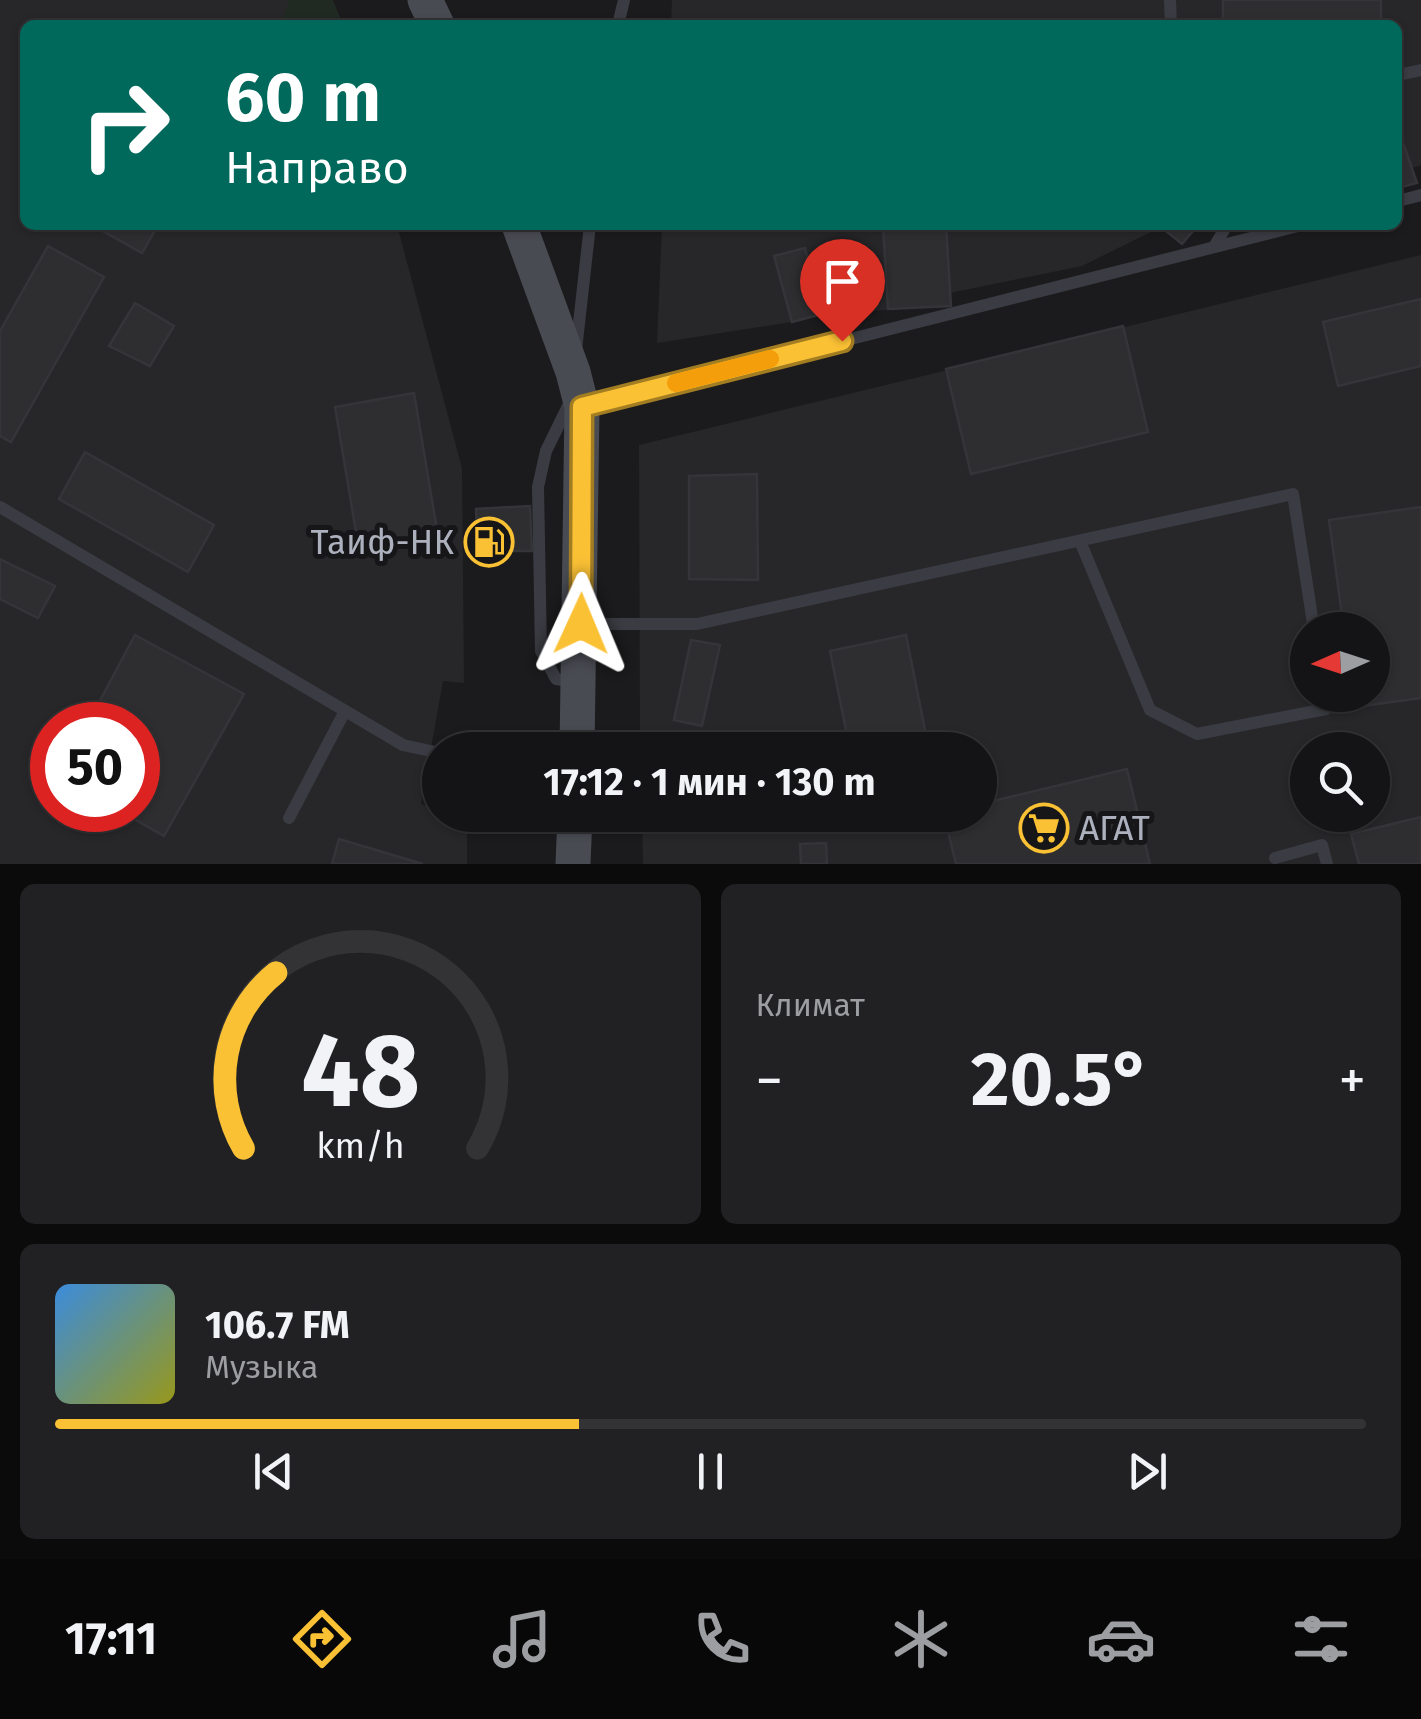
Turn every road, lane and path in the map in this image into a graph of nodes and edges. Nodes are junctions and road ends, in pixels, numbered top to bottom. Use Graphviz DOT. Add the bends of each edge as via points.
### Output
graph roads {
  1 [pos="521,230"];
  2 [pos="590,230"];
  3 [pos="1223,230"];
  4 [pos="1282,230"];
  5 [pos="1214,247"];
  6 [pos="578,389"];
  7 [pos="0,507"];
  8 [pos="1080,541"];
  9 [pos="1311,612"];
  10 [pos="581,624"];
  11 [pos="579,682"];
  12 [pos="345,712"];
  13 [pos="1314,712"];
  14 [pos="578,732"];
  15 [pos="422,750"];
  16 [pos="289,818"];
  17 [pos="574,832"];
  18 [pos="1275,858"];
  19 [pos="573,864"];
  20 [pos="1326,864"];
  1 -- 6 [label="main road"];
  2 -- 6 [label="lane"];
  3 -- 5 [label="lane"];
  4 -- 5 [label="lane"];
  5 -- 6 [label="lane"];
  6 -- 10 [label="main road"];
  6 -- 11 [label="lane" via="546,452 538,504 541,651 556,679"];
  7 -- 12 [label="lane"];
  8 -- 9 [label="lane" via="1293,494"];
  8 -- 10 [label="lane" via="697,624"];
  8 -- 13 [label="lane" via="1150,710 1196,734"];
  10 -- 11 [label="main road"];
  11 -- 14 [label="main road"];
  12 -- 15 [label="lane" via="402,746"];
  12 -- 16 [label="lane"];
  17 -- 19 [label="main road"];
  18 -- 20 [label="lane" via="1322,845"];
}
